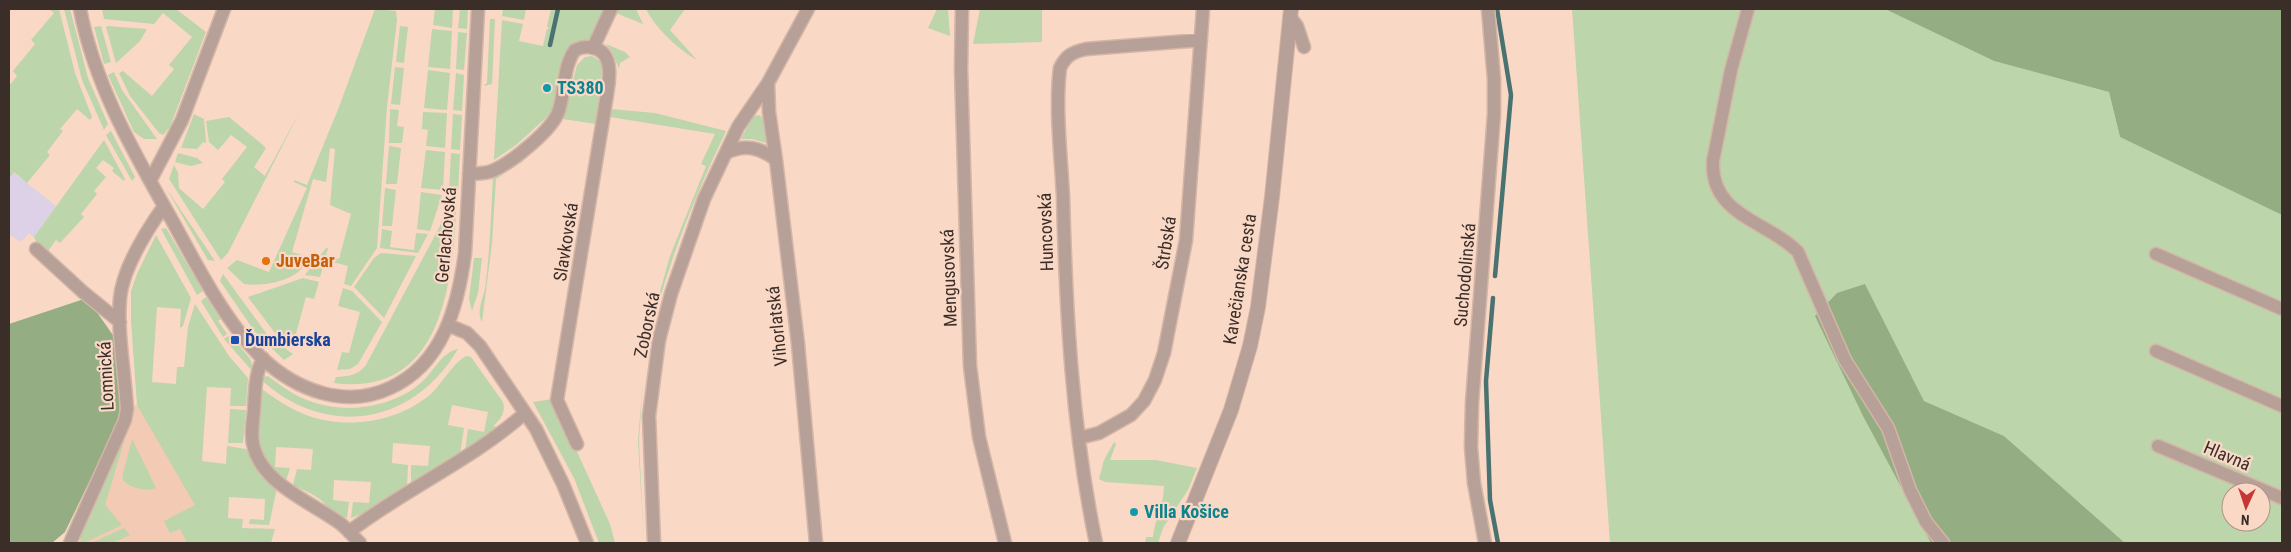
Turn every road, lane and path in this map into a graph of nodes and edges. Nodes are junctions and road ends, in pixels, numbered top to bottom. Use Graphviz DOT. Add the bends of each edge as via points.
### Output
graph roads {
  1 [pos="80,9"];
  2 [pos="224,9"];
  3 [pos="478,9"];
  4 [pos="611,9"];
  5 [pos="808,9"];
  6 [pos="962,9"];
  7 [pos="1203,9"];
  8 [pos="1488,9"];
  9 [pos="1748,9"];
  10 [pos="1290,13"];
  11 [pos="1201,40"];
  12 [pos="1304,47"];
  13 [pos="593,48"];
  14 [pos="768,83"];
  15 [pos="726,153"];
  16 [pos="776,160"];
  17 [pos="469,174"];
  18 [pos="150,181"];
  19 [pos="164,206"];
  20 [pos="36,249"];
  21 [pos="2156,254"];
  22 [pos="2282,309"];
  23 [pos="120,322"];
  24 [pos="448,325"];
  25 [pos="2156,351"];
  26 [pos="262,358"];
  27 [pos="2282,406"];
  28 [pos="525,413"];
  29 [pos="1080,438"];
  30 [pos="577,444"];
  31 [pos="2158,446"];
  32 [pos="2282,498"];
  33 [pos="349,532"];
  34 [pos="70,543"];
  35 [pos="360,543"];
  36 [pos="587,543"];
  37 [pos="654,543"];
  38 [pos="816,543"];
  39 [pos="1005,543"];
  40 [pos="1096,543"];
  41 [pos="1178,543"];
  42 [pos="1485,543"];
  43 [pos="1943,543"];
  1 -- 18 [label="street" via="97,73"];
  2 -- 18 [label="street" via="182,120"];
  3 -- 17 [label="street, Gerlachovská"];
  4 -- 13 [label="street"];
  5 -- 14 [label="street"];
  6 -- 39 [label="street, Mengusovská" via="970,366 979,437"];
  7 -- 11 [label="street, Štrbská"];
  8 -- 42 [label="street, Suchodolinská" via="1494,114 1471,447"];
  9 -- 43 [label="street" via="1731,70 1713,161 1716,185 1725,200 1741,214 1757,226 1787,240 1798,252 1845,360 1888,428 1910,490 1926,522"];
  10 -- 12 [label="street"];
  10 -- 41 [label="street, Kavečianska cesta" via="1272,197 1250,346 1232,410"];
  11 -- 29 [label="street, Štrbská" via="1186,240 1164,353 1155,380 1132,415 1099,433"];
  11 -- 29 [label="street, Huncovská" via="1086,49 1064,58 1060,68 1066,304"];
  13 -- 17 [label="street" via="579,48 572,54 554,120 508,162 490,172"];
  13 -- 30 [label="street, Slavkovská" via="607,59 609,71 557,400"];
  14 -- 15 [label="street, Zoborská" via="738,128"];
  14 -- 16 [label="street, Vihorlatská"];
  15 -- 16 [label="street" via="741,147 753,147"];
  15 -- 37 [label="street, Zoborská" via="704,199 681,261 659,340 649,416"];
  16 -- 38 [label="street, Vihorlatská" via="798,344"];
  17 -- 24 [label="street, Gerlachovská" via="461,285"];
  18 -- 19 [label="street"];
  19 -- 23 [label="street, Lomnická" via="126,275 120,300"];
  19 -- 26 [label="street" via="211,290"];
  20 -- 23 [label="street"];
  21 -- 22 [label="street"];
  23 -- 34 [label="street, Lomnická" via="126,416"];
  24 -- 26 [label="street, Gerlachovská" via="437,347 419,370 398,385 373,394 345,397 319,393 286,376"];
  24 -- 28 [label="street" via="467,333 480,346"];
  25 -- 27 [label="street"];
  26 -- 33 [label="street" via="256,380 252,434 256,453 267,471 292,494"];
  28 -- 33 [label="street"];
  28 -- 36 [label="street" via="547,449"];
  29 -- 40 [label="street, Huncovská"];
  31 -- 32 [label="street, Hlavná"];
  33 -- 35 [label="street"];
}
